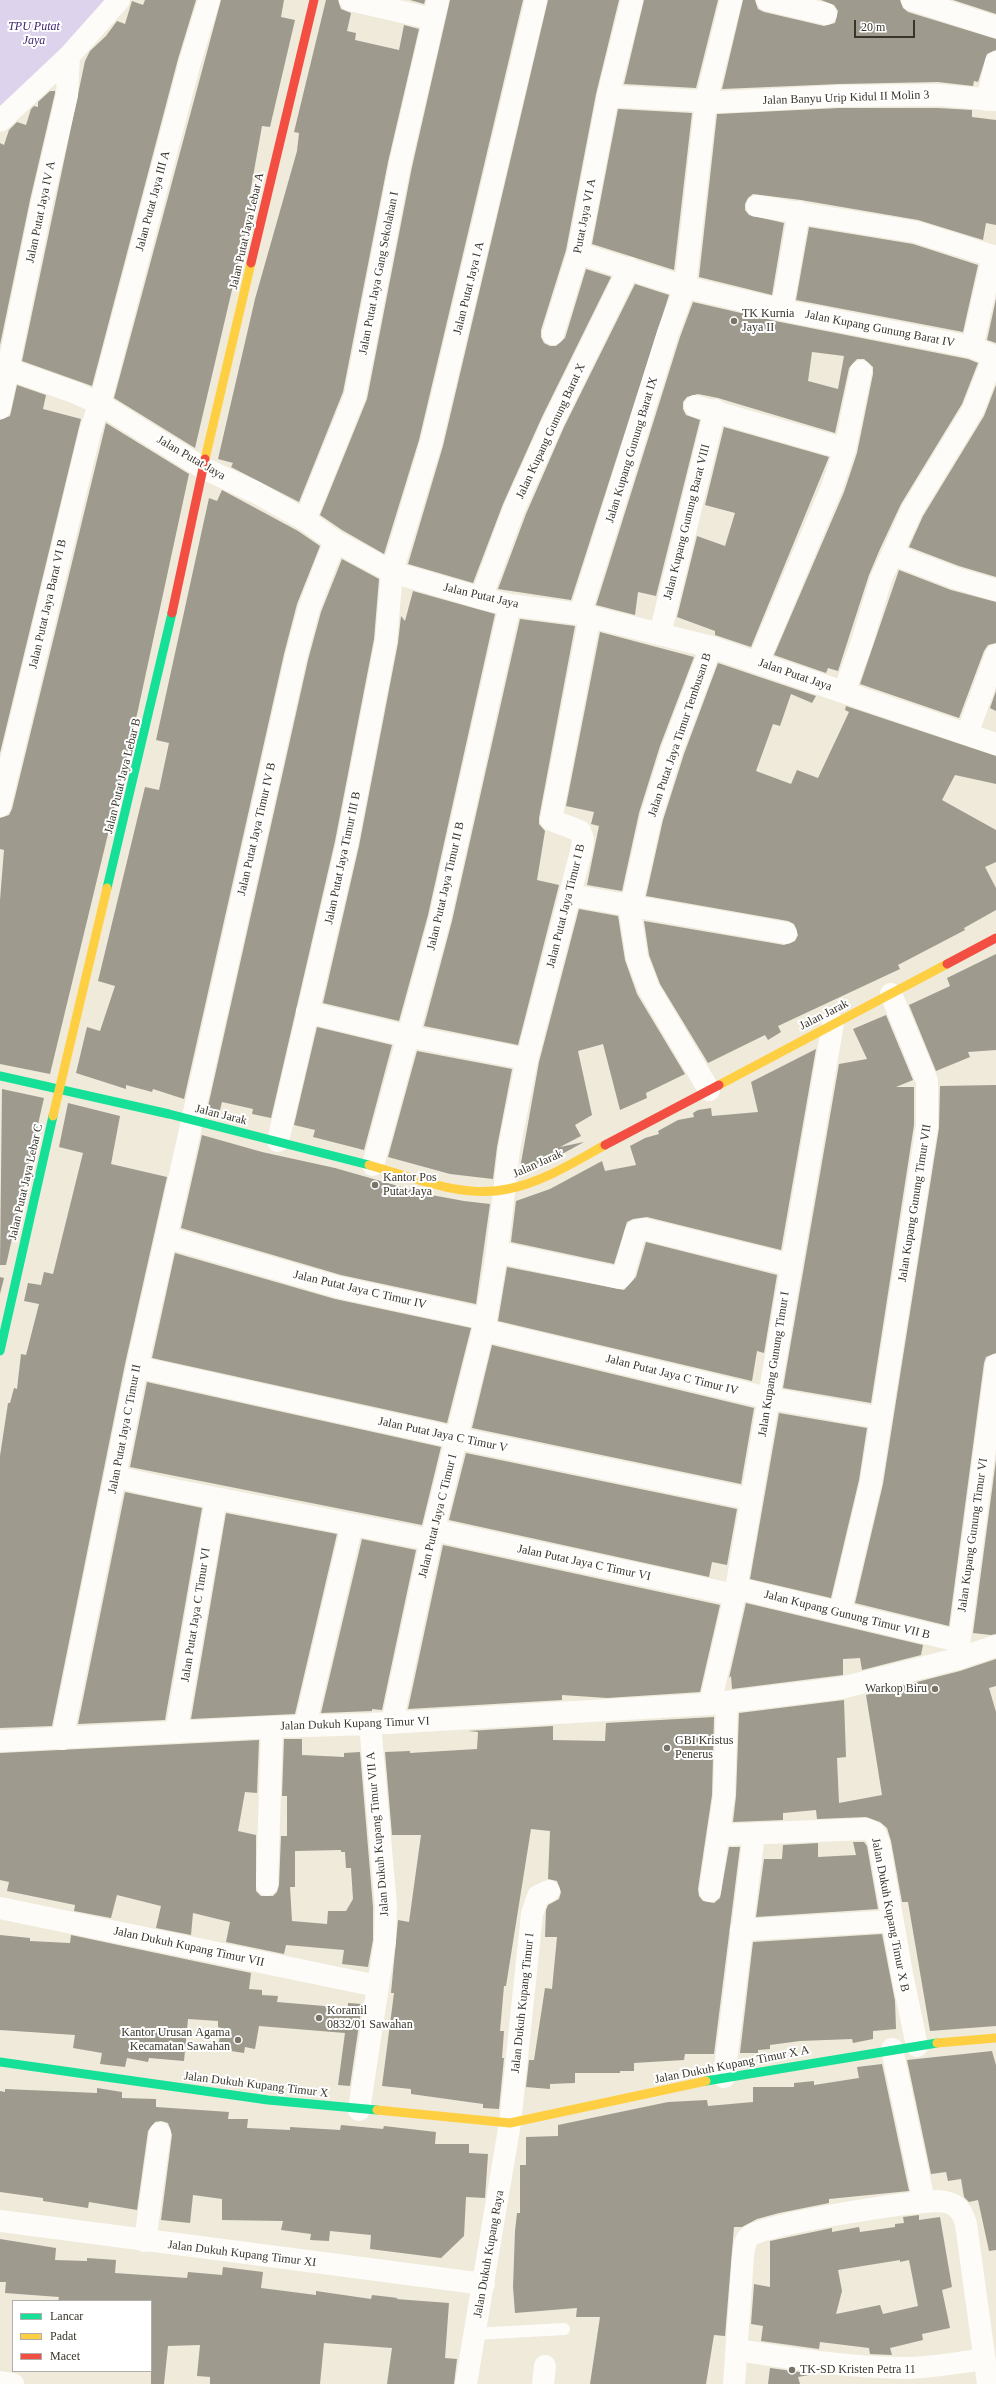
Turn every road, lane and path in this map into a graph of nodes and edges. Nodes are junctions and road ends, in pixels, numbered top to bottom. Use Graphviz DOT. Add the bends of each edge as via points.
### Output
graph roads {
  1 [pos="119,0"];
  2 [pos="209,0"];
  3 [pos="314,0"];
  4 [pos="350,0"];
  5 [pos="536,0"];
  6 [pos="632,0"];
  7 [pos="731,0"];
  8 [pos="767,0"];
  9 [pos="912,0"];
  10 [pos="436,9"];
  11 [pos="826,14"];
  12 [pos="996,27"];
  13 [pos="69,56"];
  14 [pos="996,62"];
  15 [pos="608,96"];
  16 [pos="991,100"];
  17 [pos="706,101"];
  18 [pos="0,121"];
  19 [pos="757,206"];
  20 [pos="799,212"];
  21 [pos="578,253"];
  22 [pos="994,257"];
  23 [pos="629,268"];
  24 [pos="685,287"];
  25 [pos="782,310"];
  26 [pos="553,334"];
  27 [pos="972,347"];
  28 [pos="995,357"];
  29 [pos="5,367"];
  30 [pos="861,371"];
  31 [pos="100,404"];
  32 [pos="0,408"];
  33 [pos="845,449"];
  34 [pos="203,468"];
  35 [pos="305,520"];
  36 [pos="335,541"];
  37 [pos="892,554"];
  38 [pos="392,572"];
  39 [pos="996,590"];
  40 [pos="481,598"];
  41 [pos="510,605"];
  42 [pos="585,615"];
  43 [pos="660,634"];
  44 [pos="711,647"];
  45 [pos="996,655"];
  46 [pos="758,662"];
  47 [pos="844,692"];
  48 [pos="967,734"];
  49 [pos="996,744"];
  50 [pos="0,806"];
  51 [pos="570,895"];
  52 [pos="631,905"];
  53 [pos="786,933"];
  54 [pos="996,938"];
  55 [pos="891,994"];
  56 [pos="307,1012"];
  57 [pos="833,1023"];
  58 [pos="408,1036"];
  59 [pos="527,1060"];
  60 [pos="0,1076"];
  61 [pos="59,1088"];
  62 [pos="709,1090"];
  63 [pos="192,1120"];
  64 [pos="278,1141"];
  65 [pos="373,1164"];
  66 [pos="504,1190"];
  67 [pos="166,1238"];
  68 [pos="496,1252"];
  69 [pos="790,1266"];
  70 [pos="484,1324"];
  71 [pos="0,1351"];
  72 [pos="996,1365"];
  73 [pos="137,1367"];
  74 [pos="768,1398"];
  75 [pos="881,1418"];
  76 [pos="457,1438"];
  77 [pos="116,1477"];
  78 [pos="751,1498"];
  79 [pos="216,1499"];
  80 [pos="352,1525"];
  81 [pos="432,1535"];
  82 [pos="735,1592"];
  83 [pos="840,1613"];
  84 [pos="996,1646"];
  85 [pos="958,1650"];
  86 [pos="718,1703"];
  87 [pos="392,1723"];
  88 [pos="370,1724"];
  89 [pos="305,1726"];
  90 [pos="272,1727"];
  91 [pos="176,1732"];
  92 [pos="62,1739"];
  93 [pos="0,1741"];
  94 [pos="754,1834"];
  95 [pos="720,1835"];
  96 [pos="267,1885"];
  97 [pos="549,1891"];
  98 [pos="710,1891"];
  99 [pos="0,1908"];
  100 [pos="893,1921"];
  101 [pos="741,1930"];
  102 [pos="378,1986"];
  103 [pos="996,2038"];
  104 [pos="917,2046"];
  105 [pos="892,2049"];
  106 [pos="0,2062"];
  107 [pos="724,2077"];
  108 [pos="359,2110"];
  109 [pos="510,2123"];
  110 [pos="160,2133"];
  111 [pos="924,2201"];
  112 [pos="0,2221"];
  113 [pos="145,2241"];
  114 [pos="484,2284"];
  115 [pos="564,2329"];
  116 [pos="475,2334"];
  117 [pos="738,2350"];
  118 [pos="984,2359"];
  119 [pos="0,2382"];
  120 [pos="13,2384"];
  121 [pos="466,2384"];
  122 [pos="734,2384"];
  123 [pos="988,2384"];
  1 -- 13 [label="street"];
  2 -- 31 [label="street, Jalan Putat Jaya III A" via="190,62"];
  3 -- 34 [label="street, Jalan Putat Jaya Lebar A"];
  4 -- 10 [label="street, Jalan Putat Jaya Gang Sekolahan I"];
  5 -- 38 [label="street, Jalan Putat Jaya I A" via="431,443"];
  6 -- 15 [label="street, Putat Jaya VI A"];
  7 -- 17 [label="street, Jalan Kupang Gunung Barat IX"];
  8 -- 11 [label="street"];
  9 -- 12 [label="street"];
  10 -- 35 [label="street, Jalan Putat Jaya Gang Sekolahan I" via="400,164 355,396"];
  13 -- 18 [label="street"];
  13 -- 29 [label="street, Jalan Putat Jaya IV A" via="67,95"];
  14 -- 16 [label="street, Jalan Banyu Urip Kidul II Molin 3"];
  15 -- 17 [label="street"];
  15 -- 21 [label="street, Putat Jaya VI A"];
  16 -- 17 [label="street, Jalan Banyu Urip Kidul II Molin 3" via="938,95"];
  17 -- 24 [label="street, Jalan Kupang Gunung Barat IX"];
  19 -- 20 [label="street"];
  20 -- 22 [label="street" via="916,232"];
  20 -- 25 [label="street"];
  21 -- 23 [label="street, Jalan Kupang Gunung Barat IV"];
  21 -- 26 [label="street, Putat Jaya VI A"];
  22 -- 27 [label="street"];
  23 -- 24 [label="street, Jalan Kupang Gunung Barat IV"];
  23 -- 40 [label="street, Jalan Kupang Gunung Barat X" via="514,509"];
  24 -- 25 [label="street, Jalan Kupang Gunung Barat IV"];
  24 -- 42 [label="street, Jalan Kupang Gunung Barat IX" via="668,333"];
  25 -- 27 [label="street, Jalan Kupang Gunung Barat IV"];
  27 -- 28 [label="street, Jalan Kupang Gunung Barat IV"];
  28 -- 37 [label="street" via="973,410 912,510"];
  29 -- 31 [label="street, Jalan Putat Jaya"];
  29 -- 32 [label="street, Jalan Putat Jaya IV A"];
  30 -- 33 [label="street"];
  31 -- 34 [label="street, Jalan Putat Jaya"];
  31 -- 50 [label="street, Jalan Putat Jaya Barat VI B" via="90,432"];
  33 -- 43 [label="street, Jalan Kupang Gunung Barat VIII" via="705,408"];
  33 -- 46 [label="street" via="832,487"];
  34 -- 35 [label="street, Jalan Putat Jaya" via="257,493"];
  34 -- 61 [label="street, Jalan Putat Jaya Lebar B" via="150,713"];
  35 -- 36 [label="street, Jalan Putat Jaya"];
  36 -- 38 [label="street, Jalan Putat Jaya"];
  36 -- 63 [label="street, Jalan Putat Jaya Timur IV B" via="303,630"];
  37 -- 39 [label="street"];
  37 -- 47 [label="street" via="881,578"];
  38 -- 40 [label="street, Jalan Putat Jaya"];
  38 -- 56 [label="street, Jalan Putat Jaya Timur III B" via="386,641 349,836"];
  40 -- 41 [label="street, Jalan Putat Jaya"];
  41 -- 42 [label="street, Jalan Putat Jaya"];
  41 -- 58 [label="street, Jalan Putat Jaya Timur II B" via="440,918"];
  42 -- 43 [label="street, Jalan Putat Jaya"];
  42 -- 51 [label="street, Jalan Putat Jaya Timur I B" via="552,820 578,830 583,837"];
  43 -- 44 [label="street, Jalan Putat Jaya"];
  44 -- 46 [label="street, Jalan Putat Jaya"];
  44 -- 52 [label="street, Jalan Putat Jaya Timur Tembusan B" via="672,750 651,817"];
  45 -- 48 [label="street"];
  46 -- 47 [label="street, Jalan Putat Jaya"];
  47 -- 48 [label="street, Jalan Putat Jaya"];
  48 -- 49 [label="street, Jalan Putat Jaya"];
  51 -- 52 [label="street"];
  51 -- 59 [label="street, Jalan Putat Jaya Timur I B"];
  52 -- 53 [label="street"];
  52 -- 62 [label="street, Jalan Putat Jaya Timur Tembusan B" via="633,940 642,973"];
  54 -- 55 [label="street, Jalan Jarak"];
  55 -- 57 [label="street, Jalan Jarak"];
  55 -- 75 [label="street, Jalan Kupang Gunung Timur VII" via="924,1068 928,1107"];
  56 -- 58 [label="street"];
  56 -- 64 [label="street, Jalan Putat Jaya Timur III B"];
  57 -- 62 [label="street, Jalan Jarak"];
  57 -- 69 [label="street, Jalan Kupang Gunung Timur I"];
  58 -- 59 [label="street"];
  58 -- 65 [label="street, Jalan Putat Jaya Timur II B"];
  59 -- 66 [label="street, Jalan Putat Jaya Timur I B" via="509,1149"];
  60 -- 61 [label="street, Jalan Jarak"];
  61 -- 63 [label="street, Jalan Jarak"];
  61 -- 71 [label="street, Jalan Putat Jaya Lebar C"];
  62 -- 66 [label="street, Jalan Jarak" via="545,1177"];
  63 -- 64 [label="street, Jalan Jarak"];
  63 -- 67 [label="street, Jalan Putat Jaya C Timur II"];
  64 -- 65 [label="street, Jalan Jarak"];
  65 -- 66 [label="street, Jalan Jarak" via="460,1188 485,1192"];
  66 -- 68 [label="street, Jalan Putat Jaya C Timur I"];
  67 -- 70 [label="street, Jalan Putat Jaya C Timur IV" via="338,1287"];
  67 -- 73 [label="street, Jalan Putat Jaya C Timur II"];
  68 -- 69 [label="street" via="620,1278 624,1273 636,1231 644,1229"];
  68 -- 70 [label="street, Jalan Putat Jaya C Timur I"];
  69 -- 74 [label="street, Jalan Kupang Gunung Timur I"];
  70 -- 74 [label="street, Jalan Putat Jaya C Timur IV"];
  70 -- 76 [label="street, Jalan Putat Jaya C Timur I"];
  72 -- 85 [label="street, Jalan Kupang Gunung Timur VI"];
  73 -- 76 [label="street, Jalan Putat Jaya C Timur V"];
  73 -- 77 [label="street, Jalan Putat Jaya C Timur II"];
  74 -- 75 [label="street"];
  74 -- 78 [label="street, Jalan Kupang Gunung Timur I"];
  75 -- 83 [label="street, Jalan Kupang Gunung Timur VII" via="871,1482"];
  76 -- 78 [label="street, Jalan Putat Jaya C Timur V"];
  76 -- 81 [label="street, Jalan Putat Jaya C Timur I"];
  77 -- 79 [label="street, Jalan Putat Jaya C Timur VI"];
  77 -- 92 [label="street, Jalan Putat Jaya C Timur II"];
  78 -- 82 [label="street, Jalan Kupang Gunung Timur I"];
  79 -- 80 [label="street, Jalan Putat Jaya C Timur VI"];
  79 -- 91 [label="street, Jalan Putat Jaya C Timur VI"];
  80 -- 81 [label="street, Jalan Putat Jaya C Timur VI"];
  80 -- 89 [label="street"];
  81 -- 82 [label="street, Jalan Putat Jaya C Timur VI"];
  81 -- 87 [label="street, Jalan Putat Jaya C Timur I"];
  82 -- 83 [label="street, Jalan Kupang Gunung Timur VII B"];
  82 -- 86 [label="street, Jalan Kupang Gunung Timur I"];
  83 -- 85 [label="street, Jalan Kupang Gunung Timur VII B"];
  84 -- 85 [label="street, Jalan Dukuh Kupang Timur VI"];
  85 -- 86 [label="street, Jalan Dukuh Kupang Timur VI" via="841,1688"];
  86 -- 87 [label="street, Jalan Dukuh Kupang Timur VI"];
  86 -- 95 [label="street, Jalan Kupang Gunung Timur I" via="724,1796"];
  87 -- 88 [label="street, Jalan Dukuh Kupang Timur VI"];
  88 -- 89 [label="street, Jalan Dukuh Kupang Timur VI"];
  88 -- 102 [label="street, Jalan Dukuh Kupang Timur VII A" via="386,1906"];
  89 -- 90 [label="street, Jalan Dukuh Kupang Timur VI"];
  90 -- 91 [label="street, Jalan Dukuh Kupang Timur VI"];
  90 -- 96 [label="street"];
  91 -- 92 [label="street, Jalan Dukuh Kupang Timur VI"];
  92 -- 93 [label="street, Jalan Dukuh Kupang Timur VI"];
  94 -- 95 [label="street, Jalan Dukuh Kupang Timur X B"];
  94 -- 100 [label="street, Jalan Dukuh Kupang Timur X B" via="871,1830 879,1843"];
  94 -- 101 [label="street"];
  95 -- 98 [label="street, Jalan Kupang Gunung Timur I"];
  97 -- 109 [label="street, Jalan Dukuh Kupang Timur I" via="538,1896 532,1914"];
  99 -- 102 [label="street, Jalan Dukuh Kupang Timur VII"];
  100 -- 101 [label="street"];
  100 -- 104 [label="street, Jalan Dukuh Kupang Timur X B"];
  101 -- 107 [label="street"];
  102 -- 108 [label="street, Jalan Dukuh Kupang Timur VII A"];
  103 -- 104 [label="street, Jalan Dukuh Kupang Timur X A"];
  104 -- 105 [label="street, Jalan Dukuh Kupang Timur X A"];
  105 -- 107 [label="street, Jalan Dukuh Kupang Timur X A"];
  105 -- 111 [label="street"];
  106 -- 108 [label="street, Jalan Dukuh Kupang Timur X" via="268,2100"];
  107 -- 109 [label="street, Jalan Dukuh Kupang Timur X A"];
  108 -- 109 [label="street, Jalan Dukuh Kupang Timur X"];
  109 -- 114 [label="street, Jalan Dukuh Kupang Raya"];
  110 -- 113 [label="street"];
  111 -- 117 [label="street" via="778,2225 750,2236 746,2241 743,2256"];
  111 -- 118 [label="street" via="946,2201 954,2204 963,2214"];
  112 -- 113 [label="street, Jalan Dukuh Kupang Timur XI"];
  113 -- 114 [label="street, Jalan Dukuh Kupang Timur XI"];
  114 -- 116 [label="street, Jalan Dukuh Kupang Raya"];
  115 -- 116 [label="lane"];
  116 -- 121 [label="street, Jalan Dukuh Kupang Raya"];
  117 -- 118 [label="street" via="864,2367 909,2368"];
  117 -- 122 [label="street"];
  118 -- 123 [label="street"];
  119 -- 120 [label="street"];
}
